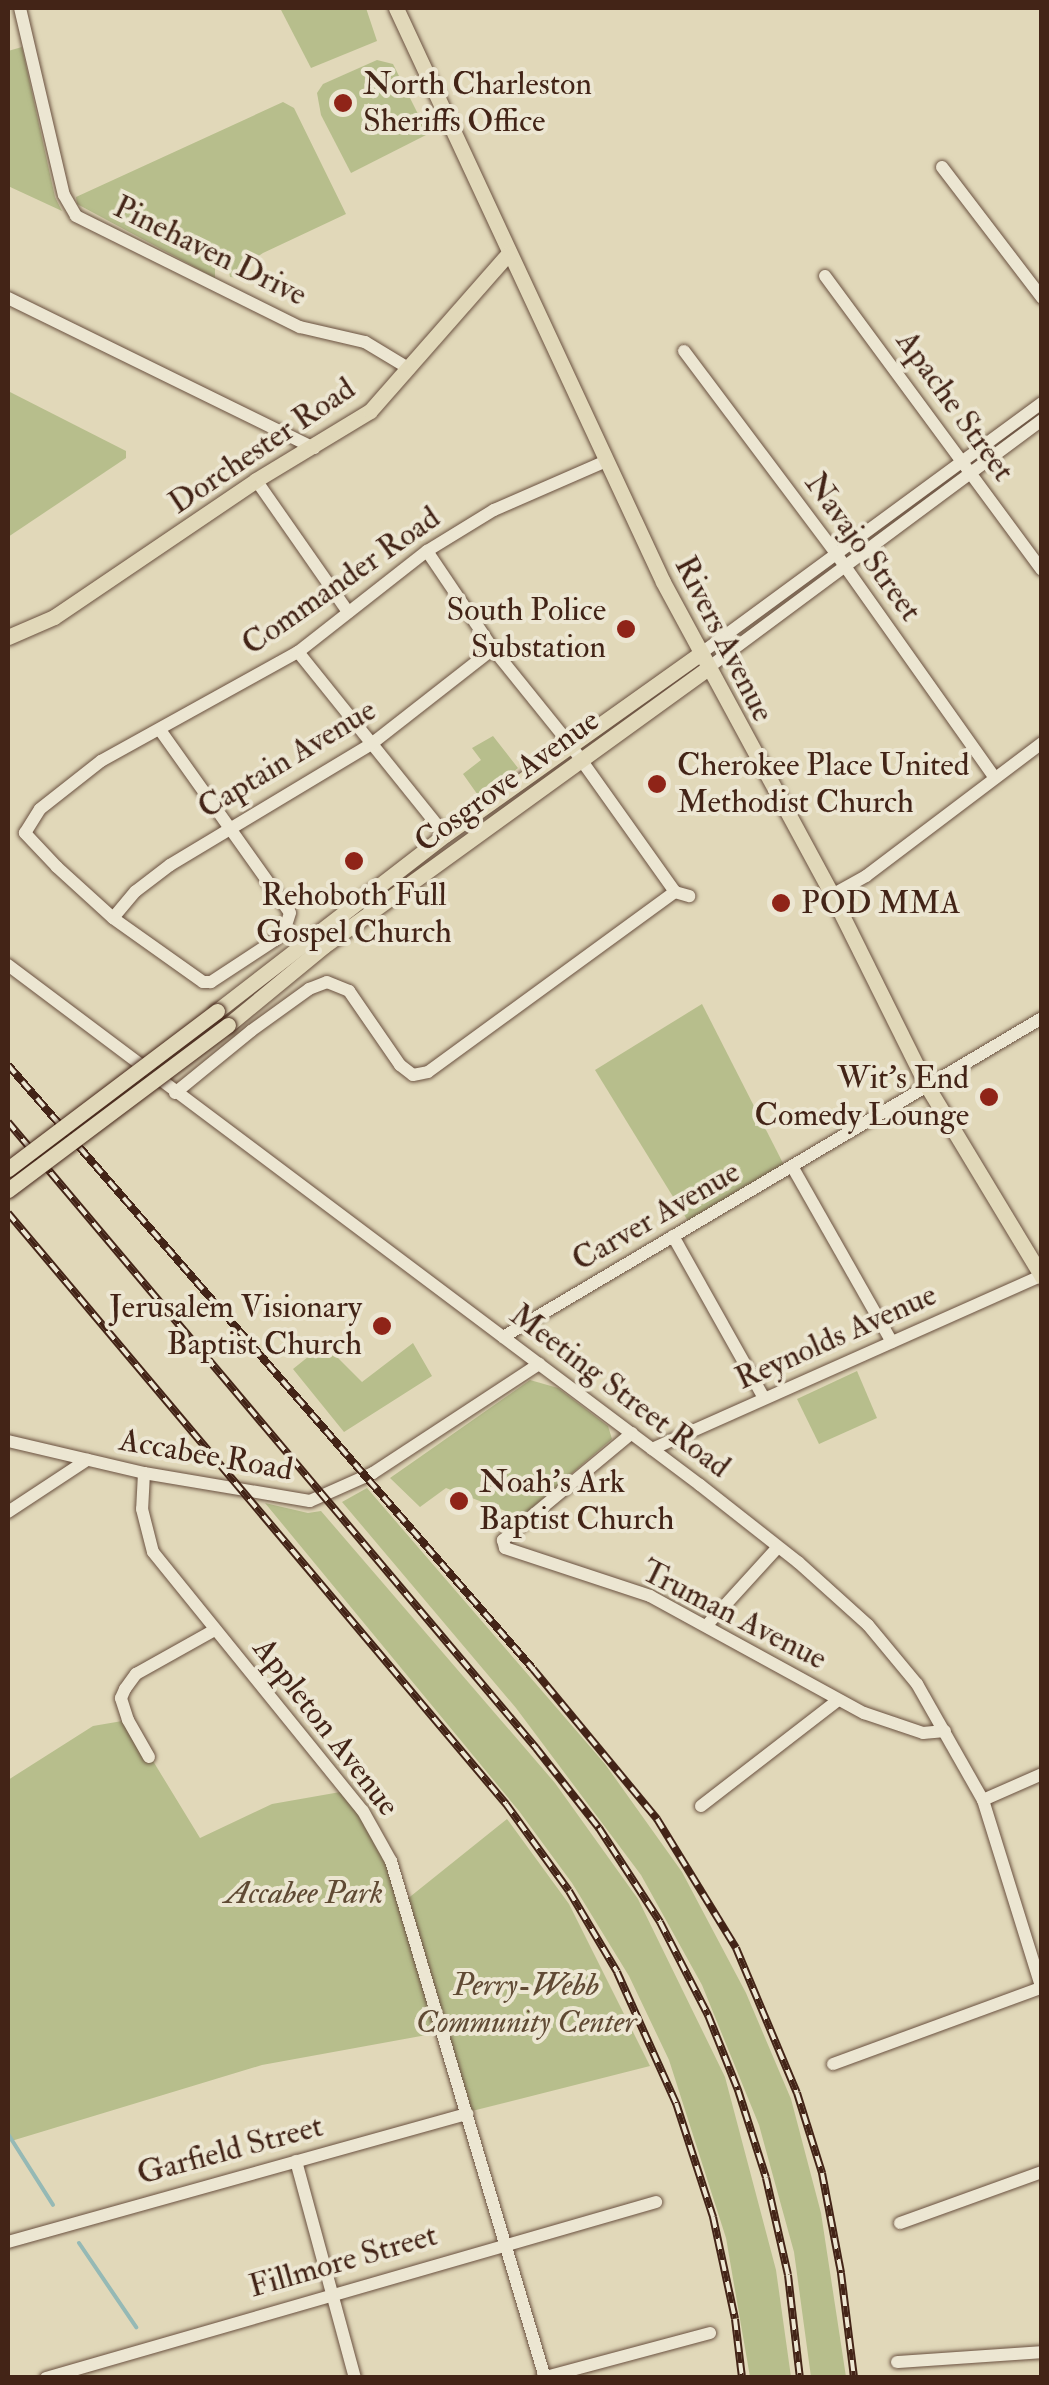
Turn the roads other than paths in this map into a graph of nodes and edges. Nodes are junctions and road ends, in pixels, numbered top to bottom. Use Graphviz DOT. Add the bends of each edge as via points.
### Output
graph roads {
  1 [pos="20,8"];
  2 [pos="396,8"];
  3 [pos="942,167"];
  4 [pos="508,254"];
  5 [pos="824,276"];
  6 [pos="8,298"];
  7 [pos="1042,298"];
  8 [pos="684,351"];
  9 [pos="410,369"];
  10 [pos="1042,403"];
  11 [pos="1042,420"];
  12 [pos="314,448"];
  13 [pos="604,462"];
  14 [pos="966,466"];
  15 [pos="256,480"];
  16 [pos="428,551"];
  17 [pos="841,561"];
  18 [pos="1042,570"];
  19 [pos="348,612"];
  20 [pos="8,637"];
  21 [pos="493,649"];
  22 [pos="298,652"];
  23 [pos="704,661"];
  24 [pos="160,730"];
  25 [pos="1042,744"];
  26 [pos="370,745"];
  27 [pos="572,747"];
  28 [pos="582,762"];
  29 [pos="995,778"];
  30 [pos="230,829"];
  31 [pos="445,835"];
  32 [pos="832,896"];
  33 [pos="113,918"];
  34 [pos="8,964"];
  35 [pos="223,1018"];
  36 [pos="1042,1018"];
  37 [pos="927,1086"];
  38 [pos="175,1094"];
  39 [pos="793,1168"];
  40 [pos="8,1170"];
  41 [pos="8,1190"];
  42 [pos="673,1236"];
  43 [pos="1041,1276"];
  44 [pos="503,1337"];
  45 [pos="892,1342"];
  46 [pos="539,1364"];
  47 [pos="764,1398"];
  48 [pos="632,1433"];
  49 [pos="8,1442"];
  50 [pos="652,1449"];
  51 [pos="87,1460"];
  52 [pos="144,1473"];
  53 [pos="8,1512"];
  54 [pos="778,1546"];
  55 [pos="707,1624"];
  56 [pos="213,1631"];
  57 [pos="838,1700"];
  58 [pos="944,1731"];
  59 [pos="149,1757"];
  60 [pos="1042,1774"];
  61 [pos="983,1800"];
  62 [pos="701,1806"];
  63 [pos="1042,1989"];
  64 [pos="834,2064"];
  65 [pos="467,2114"];
  66 [pos="296,2160"];
  67 [pos="1042,2172"];
  68 [pos="656,2202"];
  69 [pos="900,2223"];
  70 [pos="8,2242"];
  71 [pos="506,2244"];
  72 [pos="332,2292"];
  73 [pos="710,2334"];
  74 [pos="1042,2352"];
  75 [pos="897,2362"];
  76 [pos="544,2377"];
  77 [pos="46,2378"];
  78 [pos="354,2378"];
  1 -- 9 [label="street, Pinehaven Drive" via="64,195 76,216 300,327 365,342"];
  2 -- 4 [label="main road, Rivers Avenue"];
  3 -- 7 [label="street"];
  4 -- 9 [label="main road, Dorchester Road"];
  4 -- 13 [label="main road, Rivers Avenue"];
  5 -- 14 [label="street, Apache Street"];
  6 -- 12 [label="street"];
  8 -- 17 [label="street, Navajo Street"];
  9 -- 12 [label="main road, Dorchester Road" via="370,411"];
  10 -- 14 [label="street, Cosgrove Avenue"];
  11 -- 14 [label="street, Cosgrove Avenue"];
  12 -- 15 [label="main road, Dorchester Road"];
  13 -- 16 [label="street, Commander Road" via="494,510"];
  13 -- 23 [label="main road, Rivers Avenue"];
  14 -- 17 [label="street, Cosgrove Avenue"];
  14 -- 18 [label="street, Apache Street"];
  15 -- 19 [label="street"];
  15 -- 20 [label="main road, Dorchester Road" via="54,617"];
  16 -- 19 [label="street, Commander Road"];
  16 -- 21 [label="street"];
  17 -- 23 [label="street, Cosgrove Avenue"];
  17 -- 29 [label="street, Navajo Street"];
  19 -- 22 [label="street, Commander Road"];
  21 -- 26 [label="street, Captain Avenue"];
  21 -- 27 [label="street"];
  22 -- 24 [label="street, Commander Road"];
  22 -- 26 [label="street"];
  23 -- 27 [label="main road, Cosgrove Avenue"];
  23 -- 28 [label="main road, Cosgrove Avenue"];
  23 -- 32 [label="main road, Rivers Avenue"];
  24 -- 30 [label="street"];
  24 -- 33 [label="street, Commander Road" via="101,761 40,808 25,833"];
  25 -- 29 [label="street"];
  26 -- 30 [label="street, Captain Avenue"];
  26 -- 31 [label="street"];
  27 -- 28 [label="street"];
  27 -- 31 [label="main road, Cosgrove Avenue"];
  28 -- 35 [label="main road, Cosgrove Avenue"];
  28 -- 38 [label="street" via="682,894 428,1072 413,1076 400,1065 350,991 327,982 266,1020"];
  29 -- 32 [label="street"];
  30 -- 33 [label="street, Captain Avenue" via="136,891"];
  30 -- 33 [label="street" via="290,913 276,940 218,981 203,982"];
  31 -- 35 [label="main road, Cosgrove Avenue"];
  32 -- 37 [label="main road, Rivers Avenue"];
  34 -- 38 [label="street, Meeting Street Road"];
  35 -- 40 [label="main road, Cosgrove Avenue, bridge"];
  35 -- 41 [label="main road, Cosgrove Avenue, bridge"];
  36 -- 37 [label="street, Carver Avenue"];
  37 -- 39 [label="street, Carver Avenue"];
  37 -- 43 [label="main road, Rivers Avenue"];
  38 -- 44 [label="street, Meeting Street Road"];
  39 -- 42 [label="street, Carver Avenue"];
  39 -- 45 [label="street"];
  42 -- 44 [label="street, Carver Avenue"];
  42 -- 47 [label="street"];
  43 -- 45 [label="street, Reynolds Avenue"];
  44 -- 46 [label="street, Meeting Street Road"];
  45 -- 47 [label="street, Reynolds Avenue"];
  46 -- 48 [label="street, Meeting Street Road"];
  46 -- 52 [label="street, Accabee Road" via="325,1497 274,1497"];
  47 -- 50 [label="street, Reynolds Avenue"];
  48 -- 50 [label="street, Meeting Street Road"];
  48 -- 55 [label="street, Truman Avenue" via="503,1540 505,1548 650,1596"];
  49 -- 51 [label="street, Accabee Road"];
  50 -- 54 [label="street, Meeting Street Road"];
  51 -- 52 [label="street, Accabee Road"];
  51 -- 53 [label="street"];
  52 -- 56 [label="street, Appleton Avenue" via="142,1509 153,1552"];
  54 -- 55 [label="street"];
  54 -- 58 [label="street, Meeting Street Road" via="868,1625"];
  55 -- 57 [label="street, Truman Avenue"];
  56 -- 59 [label="street" via="136,1674 126,1688 128,1720"];
  56 -- 65 [label="street, Appleton Avenue" via="380,1839 400,1884"];
  57 -- 58 [label="street, Truman Avenue" via="903,1728"];
  57 -- 62 [label="street"];
  58 -- 61 [label="street, Meeting Street Road"];
  60 -- 61 [label="street"];
  61 -- 63 [label="street, Meeting Street Road"];
  63 -- 64 [label="street"];
  65 -- 66 [label="street, Garfield Street"];
  65 -- 71 [label="street, Appleton Avenue"];
  66 -- 70 [label="street, Garfield Street"];
  66 -- 72 [label="street"];
  67 -- 69 [label="street"];
  68 -- 71 [label="street, Fillmore Street"];
  71 -- 72 [label="street, Fillmore Street"];
  71 -- 76 [label="street, Appleton Avenue"];
  72 -- 77 [label="street, Fillmore Street"];
  72 -- 78 [label="street"];
  73 -- 76 [label="street"];
  74 -- 75 [label="street"];
}
